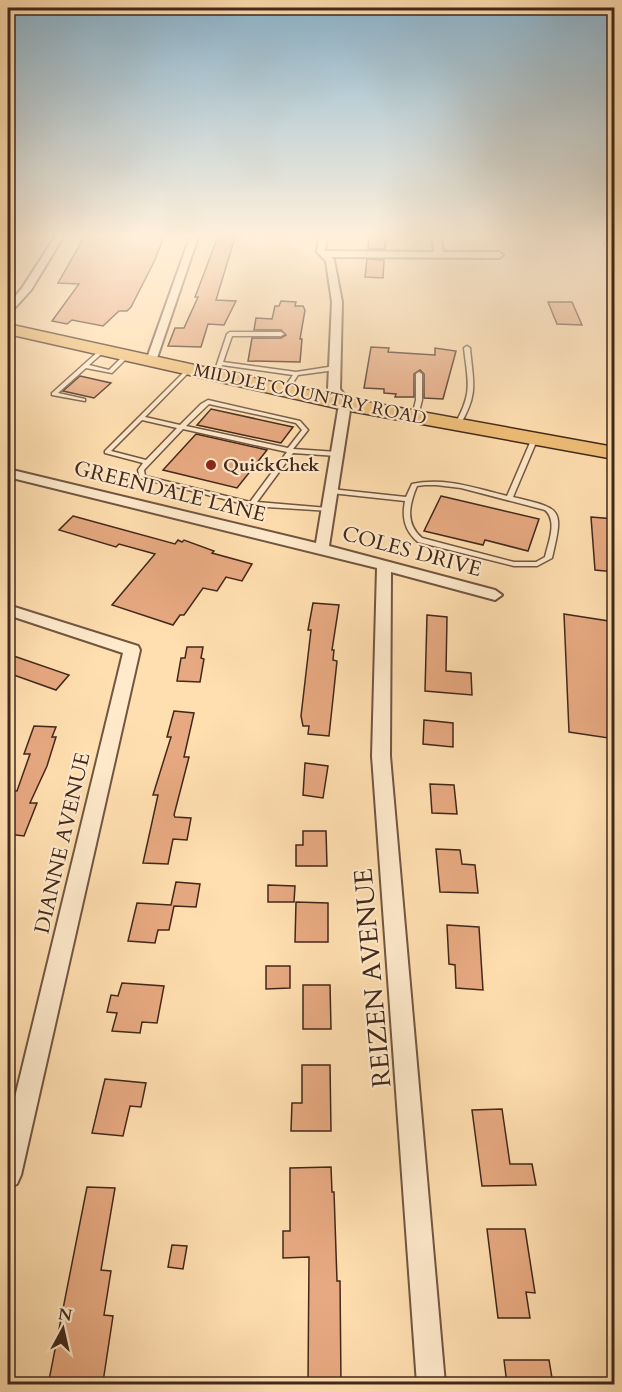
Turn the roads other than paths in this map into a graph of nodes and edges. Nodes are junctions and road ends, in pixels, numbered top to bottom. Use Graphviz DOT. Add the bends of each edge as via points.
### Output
graph roads {
  1 [pos="172,299"];
  2 [pos="336,299"];
  3 [pos="8,329"];
  4 [pos="281,334"];
  5 [pos="467,348"];
  6 [pos="103,350"];
  7 [pos="126,356"];
  8 [pos="151,361"];
  9 [pos="85,366"];
  10 [pos="335,368"];
  11 [pos="189,369"];
  12 [pos="218,369"];
  13 [pos="296,374"];
  14 [pos="419,374"];
  15 [pos="285,391"];
  16 [pos="83,400"];
  17 [pos="345,404"];
  18 [pos="416,416"];
  19 [pos="141,418"];
  20 [pos="458,424"];
  21 [pos="180,426"];
  22 [pos="535,438"];
  23 [pos="290,451"];
  24 [pos="615,453"];
  25 [pos="337,454"];
  26 [pos="147,462"];
  27 [pos="8,473"];
  28 [pos="331,491"];
  29 [pos="509,498"];
  30 [pos="408,499"];
  31 [pos="252,504"];
  32 [pos="328,510"];
  33 [pos="322,549"];
  34 [pos="384,566"];
  35 [pos="495,595"];
  36 [pos="8,610"];
  37 [pos="8,1175"];
  38 [pos="431,1384"];
  1 -- 8 [label="street"];
  2 -- 10 [label="street"];
  3 -- 6 [label="main road, MIDDLE COUNTRY ROAD"];
  4 -- 12 [label="lane" via="230,334"];
  5 -- 20 [label="lane" via="473,393"];
  6 -- 7 [label="main road, MIDDLE COUNTRY ROAD"];
  6 -- 9 [label="lane"];
  7 -- 8 [label="main road, MIDDLE COUNTRY ROAD"];
  7 -- 9 [label="lane" via="110,372"];
  8 -- 11 [label="main road, MIDDLE COUNTRY ROAD"];
  9 -- 16 [label="lane" via="54,394"];
  10 -- 13 [label="lane"];
  10 -- 17 [label="street" via="334,389"];
  11 -- 12 [label="main road, MIDDLE COUNTRY ROAD"];
  11 -- 19 [label="lane"];
  12 -- 13 [label="lane"];
  12 -- 15 [label="main road, MIDDLE COUNTRY ROAD"];
  13 -- 15 [label="lane"];
  14 -- 18 [label="lane"];
  15 -- 17 [label="main road, MIDDLE COUNTRY ROAD"];
  17 -- 18 [label="main road, MIDDLE COUNTRY ROAD"];
  17 -- 25 [label="street, COLES DRIVE"];
  18 -- 20 [label="main road, MIDDLE COUNTRY ROAD"];
  19 -- 21 [label="lane"];
  19 -- 26 [label="lane" via="107,452"];
  20 -- 22 [label="main road, MIDDLE COUNTRY ROAD"];
  21 -- 23 [label="lane"];
  21 -- 23 [label="lane" via="208,402 297,422 305,430"];
  21 -- 26 [label="lane"];
  22 -- 24 [label="main road, MIDDLE COUNTRY ROAD"];
  22 -- 29 [label="lane"];
  23 -- 25 [label="lane"];
  23 -- 31 [label="lane"];
  25 -- 28 [label="street, COLES DRIVE"];
  26 -- 31 [label="lane" via="141,470 142,477"];
  27 -- 33 [label="street, GREENDALE LANE"];
  28 -- 30 [label="lane"];
  28 -- 32 [label="street, COLES DRIVE"];
  29 -- 30 [label="lane" via="424,482 414,485"];
  29 -- 30 [label="lane" via="555,513 557,521 548,558 537,564 514,564 420,540 406,525"];
  31 -- 32 [label="lane"];
  32 -- 33 [label="street, COLES DRIVE"];
  33 -- 34 [label="street, COLES DRIVE"];
  34 -- 35 [label="street, COLES DRIVE"];
  34 -- 38 [label="street, REIZEN AVENUE" via="381,756"];
  36 -- 37 [label="street, DIANNE AVENUE" via="132,650"];
}
